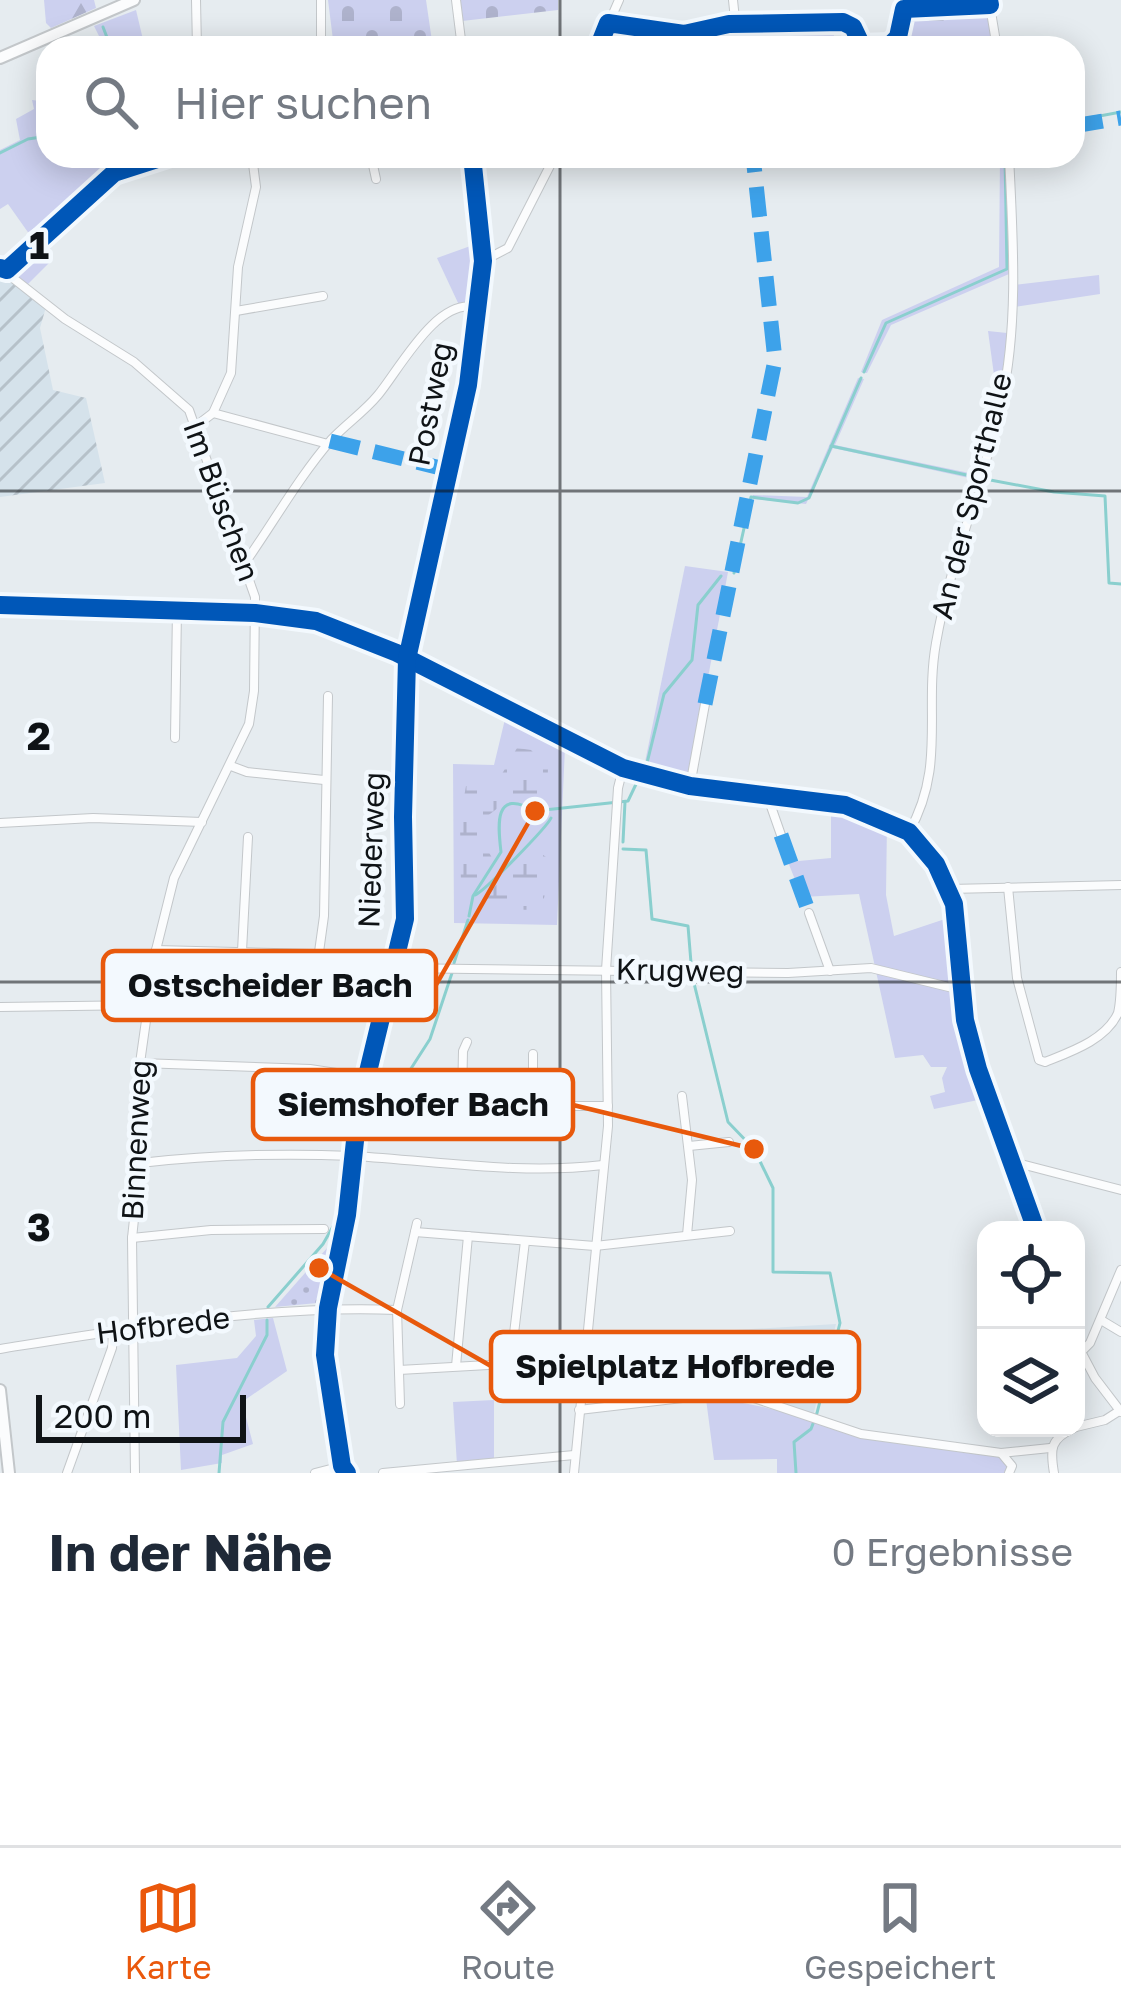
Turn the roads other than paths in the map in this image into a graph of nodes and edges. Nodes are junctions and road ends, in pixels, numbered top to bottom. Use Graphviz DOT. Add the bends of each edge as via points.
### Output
graph roads {
  1 [pos="134,0"];
  2 [pos="196,0"];
  3 [pos="321,0"];
  4 [pos="456,0"];
  5 [pos="619,0"];
  6 [pos="733,0"];
  7 [pos="990,3"];
  8 [pos="608,23"];
  9 [pos="736,24"];
  10 [pos="51,36"];
  11 [pos="197,36"];
  12 [pos="321,36"];
  13 [pos="460,36"];
  14 [pos="603,36"];
  15 [pos="737,36"];
  16 [pos="857,36"];
  17 [pos="896,36"];
  18 [pos="995,36"];
  19 [pos="36,42"];
  20 [pos="0,58"];
  21 [pos="130,168"];
  22 [pos="254,168"];
  23 [pos="374,168"];
  24 [pos="473,168"];
  25 [pos="549,168"];
  26 [pos="1009,168"];
  27 [pos="376,179"];
  28 [pos="482,261"];
  29 [pos="3,269"];
  30 [pos="323,296"];
  31 [pos="478,308"];
  32 [pos="236,311"];
  33 [pos="213,413"];
  34 [pos="196,426"];
  35 [pos="328,444"];
  36 [pos="245,563"];
  37 [pos="0,605"];
  38 [pos="177,610"];
  39 [pos="255,613"];
  40 [pos="407,658"];
  41 [pos="328,696"];
  42 [pos="705,704"];
  43 [pos="176,738"];
  44 [pos="232,766"];
  45 [pos="623,768"];
  46 [pos="324,780"];
  47 [pos="690,786"];
  48 [pos="767,795"];
  49 [pos="202,822"];
  50 [pos="0,823"];
  51 [pos="909,832"];
  52 [pos="782,835"];
  53 [pos="248,837"];
  54 [pos="1121,884"];
  55 [pos="1008,887"];
  56 [pos="949,889"];
  57 [pos="809,913"];
  58 [pos="157,950"];
  59 [pos="242,951"];
  60 [pos="319,952"];
  61 [pos="396,956"];
  62 [pos="395,968"];
  63 [pos="606,970"];
  64 [pos="830,971"];
  65 [pos="1121,973"];
  66 [pos="961,990"];
  67 [pos="146,1005"];
  68 [pos="0,1007"];
  69 [pos="467,1042"];
  70 [pos="533,1054"];
  71 [pos="140,1064"];
  72 [pos="369,1078"];
  73 [pos="422,1096"];
  74 [pos="682,1096"];
  75 [pos="462,1100"];
  76 [pos="533,1106"];
  77 [pos="608,1106"];
  78 [pos="729,1142"];
  79 [pos="688,1146"];
  80 [pos="351,1156"];
  81 [pos="140,1162"];
  82 [pos="603,1165"];
  83 [pos="1013,1166"];
  84 [pos="1121,1190"];
  85 [pos="1033,1221"];
  86 [pos="324,1229"];
  87 [pos="730,1231"];
  88 [pos="688,1235"];
  89 [pos="468,1237"];
  90 [pos="132,1238"];
  91 [pos="525,1241"];
  92 [pos="595,1246"];
  93 [pos="1121,1270"];
  94 [pos="328,1308"];
  95 [pos="397,1310"];
  96 [pos="1101,1320"];
  97 [pos="132,1329"];
  98 [pos="113,1331"];
  99 [pos="1121,1332"];
  100 [pos="1085,1348"];
  101 [pos="0,1349"];
  102 [pos="1085,1358"];
  103 [pos="456,1366"];
  104 [pos="399,1370"];
  105 [pos="0,1390"];
  106 [pos="400,1404"];
  107 [pos="579,1410"];
  108 [pos="1120,1412"];
  109 [pos="1085,1425"];
  110 [pos="1057,1437"];
  111 [pos="1050,1448"];
  112 [pos="1026,1450"];
  113 [pos="1001,1453"];
  114 [pos="574,1455"];
  115 [pos="345,1469"];
  116 [pos="1010,1470"];
  117 [pos="9,1473"];
  118 [pos="67,1473"];
  119 [pos="136,1473"];
  120 [pos="315,1473"];
  121 [pos="383,1473"];
  122 [pos="574,1473"];
  123 [pos="1054,1473"];
  1 -- 10 [label="main road"];
  2 -- 11 [label="street"];
  3 -- 12 [label="street"];
  4 -- 13 [label="street"];
  5 -- 8 [label="street"];
  6 -- 9 [label="street"];
  7 -- 17 [label="street" via="912,6"];
  7 -- 18 [label="street"];
  8 -- 9 [label="street" via="671,34"];
  8 -- 14 [label="street"];
  9 -- 15 [label="street"];
  9 -- 16 [label="street" via="843,22"];
  19 -- 20 [label="main road"];
  21 -- 29 [label="street"];
  22 -- 32 [label="street"];
  23 -- 27 [label="street"];
  24 -- 28 [label="street, Postweg"];
  25 -- 28 [label="street" via="508,248"];
  26 -- 51 [label="street, An der Sporthalle" via="1012,303 1002,399 936,642 934,748"];
  28 -- 31 [label="street, Postweg"];
  29 -- 34 [label="street, Im Büschen" via="178,397"];
  30 -- 32 [label="street"];
  31 -- 35 [label="street" via="456,308 435,322"];
  31 -- 40 [label="street, Postweg"];
  32 -- 33 [label="street" via="231,373"];
  33 -- 34 [label="street"];
  33 -- 35 [label="street"];
  34 -- 36 [label="street, Im Büschen"];
  35 -- 36 [label="street"];
  36 -- 39 [label="street, Im Büschen"];
  37 -- 38 [label="street"];
  38 -- 39 [label="street"];
  38 -- 43 [label="street"];
  39 -- 40 [label="street" via="330,625"];
  39 -- 44 [label="street, Binnenweg" via="252,705"];
  40 -- 45 [label="street"];
  40 -- 61 [label="street, Niederweg" via="405,920"];
  41 -- 46 [label="street"];
  42 -- 47 [label="street"];
  44 -- 46 [label="street"];
  44 -- 49 [label="street, Binnenweg"];
  45 -- 47 [label="street"];
  45 -- 63 [label="street"];
  46 -- 60 [label="street"];
  47 -- 48 [label="street"];
  48 -- 51 [label="street" via="845,805"];
  48 -- 52 [label="street"];
  49 -- 50 [label="street"];
  49 -- 58 [label="street, Binnenweg" via="174,878"];
  51 -- 56 [label="street"];
  53 -- 59 [label="street"];
  54 -- 55 [label="street"];
  55 -- 56 [label="street"];
  55 -- 65 [label="street" via="1017,978 1040,1060 1075,1051 1106,1028 1118,1013"];
  56 -- 66 [label="street"];
  57 -- 64 [label="street"];
  58 -- 59 [label="street"];
  58 -- 67 [label="street, Binnenweg"];
  59 -- 60 [label="street"];
  60 -- 61 [label="street"];
  61 -- 62 [label="street, Niederweg"];
  62 -- 63 [label="street, Krugweg"];
  62 -- 72 [label="street, Niederweg"];
  63 -- 64 [label="street, Krugweg"];
  63 -- 77 [label="street"];
  64 -- 66 [label="street, Krugweg" via="871,968"];
  66 -- 83 [label="street" via="978,1069"];
  67 -- 68 [label="street"];
  67 -- 71 [label="street, Binnenweg"];
  69 -- 75 [label="street"];
  70 -- 76 [label="street"];
  71 -- 72 [label="street"];
  71 -- 81 [label="street, Binnenweg"];
  72 -- 80 [label="street, Niederweg"];
  73 -- 75 [label="street"];
  74 -- 79 [label="street"];
  75 -- 76 [label="street"];
  76 -- 77 [label="street"];
  77 -- 82 [label="street"];
  78 -- 79 [label="street"];
  79 -- 88 [label="street"];
  80 -- 81 [label="street"];
  80 -- 82 [label="street" via="514,1170"];
  80 -- 94 [label="street, Niederweg"];
  81 -- 90 [label="street, Binnenweg"];
  82 -- 92 [label="street"];
  83 -- 84 [label="street"];
  83 -- 85 [label="street"];
  86 -- 90 [label="street"];
  87 -- 88 [label="street"];
  88 -- 92 [label="street"];
  89 -- 91 [label="street"];
  89 -- 95 [label="street" via="416,1228"];
  89 -- 103 [label="street"];
  90 -- 97 [label="street, Binnenweg"];
  91 -- 92 [label="street"];
  91 -- 103 [label="street" via="511,1359"];
  92 -- 107 [label="street"];
  93 -- 96 [label="street"];
  94 -- 95 [label="street, Hofbrede"];
  94 -- 97 [label="street, Hofbrede"];
  94 -- 115 [label="street, Niederweg" via="326,1355"];
  95 -- 104 [label="street"];
  96 -- 99 [label="street"];
  96 -- 100 [label="street"];
  97 -- 98 [label="street, Hofbrede"];
  97 -- 119 [label="street, Binnenweg"];
  98 -- 101 [label="street, Hofbrede"];
  98 -- 118 [label="street"];
  102 -- 108 [label="street"];
  103 -- 104 [label="street"];
  104 -- 106 [label="street"];
  105 -- 117 [label="main road"];
  107 -- 113 [label="street" via="745,1395 861,1434"];
  107 -- 114 [label="street"];
  108 -- 109 [label="street"];
  110 -- 111 [label="street"];
  111 -- 112 [label="street"];
  111 -- 123 [label="street"];
  112 -- 113 [label="street"];
  112 -- 116 [label="street"];
  113 -- 116 [label="street"];
  114 -- 121 [label="street"];
  114 -- 122 [label="street"];
  115 -- 120 [label="street"];
}
